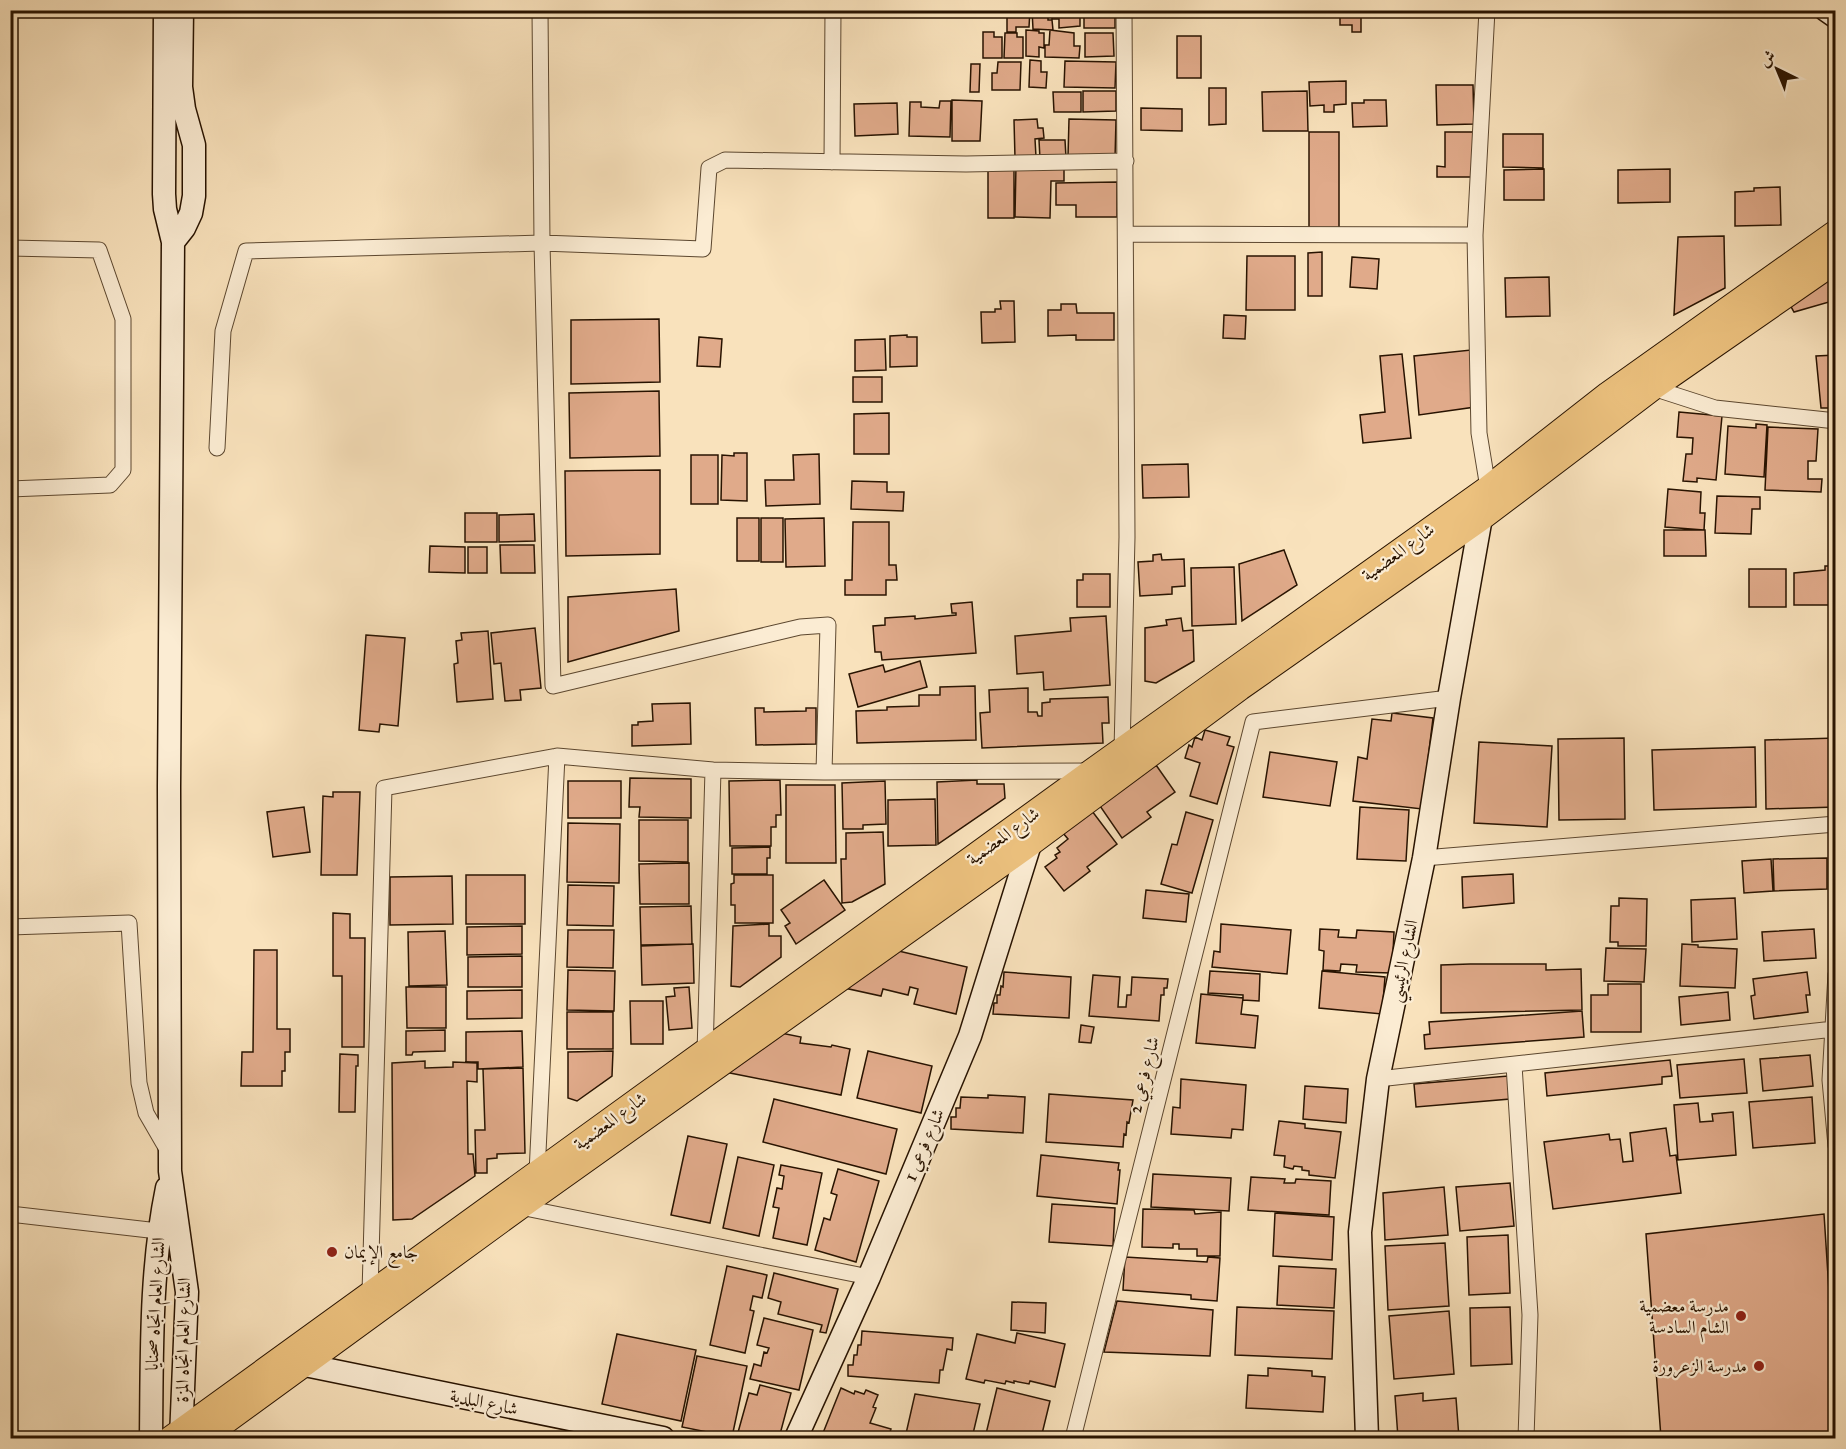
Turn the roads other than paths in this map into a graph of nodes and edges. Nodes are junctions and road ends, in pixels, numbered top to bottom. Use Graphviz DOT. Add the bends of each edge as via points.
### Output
graph roads {
  1 [pos="165,10"];
  2 [pos="182,10"];
  3 [pos="540,10"];
  4 [pos="834,10"];
  5 [pos="1124,10"];
  6 [pos="1487,10"];
  7 [pos="1826,10"];
  8 [pos="1836,17"];
  9 [pos="1126,161"];
  10 [pos="832,162"];
  11 [pos="1836,232"];
  12 [pos="1126,234"];
  13 [pos="1475,235"];
  14 [pos="173,242"];
  15 [pos="542,243"];
  16 [pos="10,249"];
  17 [pos="1836,261"];
  18 [pos="1653,388"];
  19 [pos="1615,404"];
  20 [pos="1836,421"];
  21 [pos="217,448"];
  22 [pos="1488,488"];
  23 [pos="10,489"];
  24 [pos="1479,520"];
  25 [pos="1449,698"];
  26 [pos="1122,751"];
  27 [pos="557,756"];
  28 [pos="713,770"];
  29 [pos="1092,771"];
  30 [pos="824,772"];
  31 [pos="1836,824"];
  32 [pos="1030,843"];
  33 [pos="1424,858"];
  34 [pos="10,927"];
  35 [pos="1835,980"];
  36 [pos="1834,1029"];
  37 [pos="705,1053"];
  38 [pos="1514,1065"];
  39 [pos="1378,1079"];
  40 [pos="1836,1146"];
  41 [pos="170,1162"];
  42 [pos="537,1173"];
  43 [pos="520,1207"];
  44 [pos="10,1214"];
  45 [pos="158,1231"];
  46 [pos="869,1277"];
  47 [pos="370,1293"];
  48 [pos="305,1365"];
  49 [pos="184,1437"];
  50 [pos="151,1438"];
  51 [pos="663,1438"];
  52 [pos="796,1438"];
  53 [pos="1073,1438"];
  54 [pos="1367,1438"];
  55 [pos="1526,1438"];
  1 -- 14 [label="street" via="164,194"];
  2 -- 14 [label="street" via="182,87 194,145 194,196 191,213"];
  3 -- 15 [label="street"];
  4 -- 10 [label="street"];
  5 -- 9 [label="street"];
  6 -- 13 [label="street"];
  7 -- 8 [label="street"];
  9 -- 10 [label="street"];
  9 -- 12 [label="street"];
  10 -- 15 [label="street" via="725,160 709,168 703,249"];
  11 -- 19 [label="main road, شارع المعضمية"];
  12 -- 13 [label="street"];
  12 -- 26 [label="street" via="1127,537"];
  13 -- 22 [label="street" via="1479,433"];
  14 -- 41 [label="street"];
  15 -- 21 [label="street" via="246,251 223,331"];
  15 -- 30 [label="street" via="553,686 800,627 828,625"];
  16 -- 23 [label="street" via="99,250 123,319 123,470 110,485"];
  17 -- 18 [label="main road, شارع المعضمية"];
  18 -- 19 [label="main road, شارع المعضمية"];
  18 -- 20 [label="street" via="1715,408"];
  19 -- 22 [label="main road, شارع المعضمية"];
  19 -- 24 [label="main road, شارع المعضمية"];
  22 -- 24 [label="street, الشارع الرئيسي"];
  22 -- 26 [label="main road, شارع المعضمية"];
  24 -- 25 [label="street, الشارع الرئيسي"];
  24 -- 32 [label="main road, شارع المعضمية" via="1240,688"];
  25 -- 33 [label="street, الشارع الرئيسي"];
  25 -- 53 [label="street, شارع فرعي 2" via="1253,722"];
  26 -- 29 [label="main road, شارع المعضمية"];
  27 -- 28 [label="street"];
  27 -- 42 [label="street"];
  27 -- 47 [label="street" via="384,788"];
  28 -- 30 [label="street"];
  28 -- 37 [label="street"];
  29 -- 30 [label="street"];
  29 -- 37 [label="main road, شارع المعضمية"];
  31 -- 33 [label="street"];
  32 -- 43 [label="main road, شارع المعضمية"];
  32 -- 46 [label="street, شارع فرعي 1" via="970,1036"];
  33 -- 39 [label="street, الشارع الرئيسي"];
  34 -- 41 [label="street" via="129,923 139,1083 146,1113"];
  35 -- 36 [label="street"];
  36 -- 38 [label="street"];
  36 -- 40 [label="street" via="1830,1080"];
  37 -- 42 [label="main road, شارع المعضمية"];
  38 -- 39 [label="street"];
  38 -- 55 [label="street" via="1530,1315"];
  39 -- 54 [label="street, الشارع الرئيسي" via="1360,1232"];
  41 -- 45 [label="street, الشارع العام اتجاه صحنايا"];
  41 -- 49 [label="street, الشارع العام اتجاه المزة" via="187,1292"];
  42 -- 47 [label="main road, شارع المعضمية"];
  43 -- 46 [label="street"];
  43 -- 48 [label="main road, شارع المعضمية"];
  44 -- 45 [label="street"];
  45 -- 50 [label="street, الشارع العام اتجاه صحنايا" via="152,1309"];
  46 -- 52 [label="street, شارع فرعي 1"];
  47 -- 49 [label="main road, شارع المعضمية"];
  48 -- 49 [label="main road, شارع المعضمية"];
  48 -- 51 [label="street, شارع البلدية"];
}
